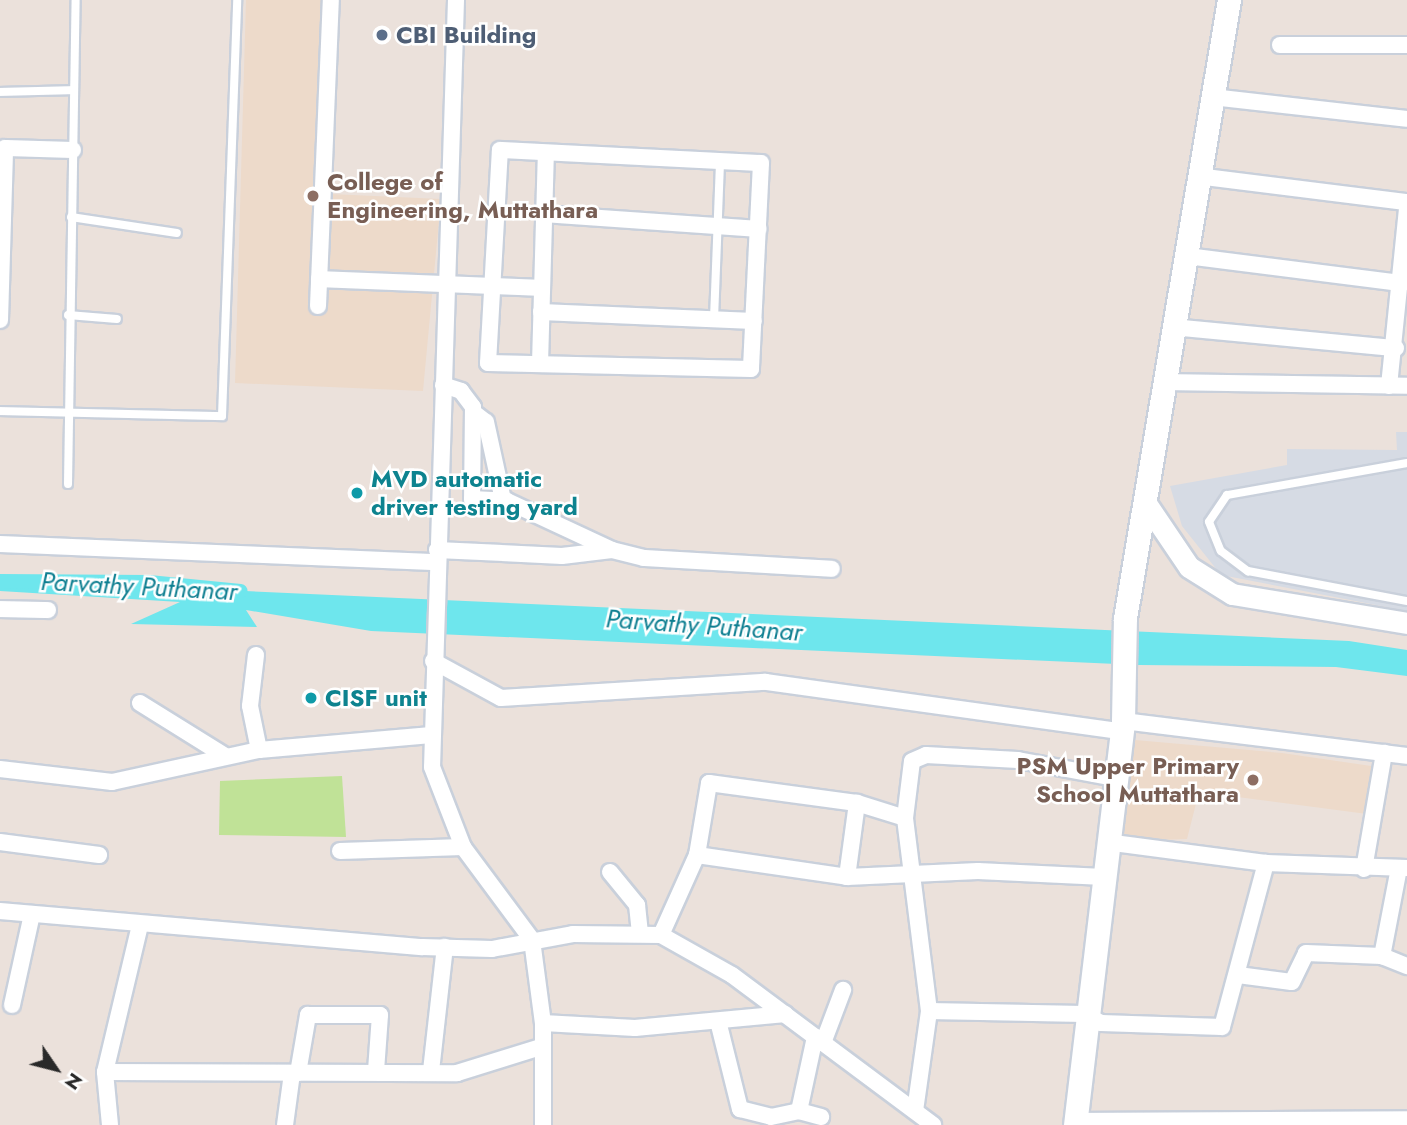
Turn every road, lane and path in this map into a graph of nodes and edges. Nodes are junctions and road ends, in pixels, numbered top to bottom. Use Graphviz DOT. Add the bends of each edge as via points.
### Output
graph roads {
  1 [pos="76,0"];
  2 [pos="237,0"];
  3 [pos="331,0"];
  4 [pos="456,0"];
  5 [pos="1229,0"];
  6 [pos="1280,45"];
  7 [pos="1407,45"];
  8 [pos="74,90"];
  9 [pos="0,92"];
  10 [pos="1212,97"];
  11 [pos="1407,119"];
  12 [pos="73,150"];
  13 [pos="546,152"];
  14 [pos="720,161"];
  15 [pos="1197,176"];
  16 [pos="1407,202"];
  17 [pos="1407,209"];
  18 [pos="544,214"];
  19 [pos="71,217"];
  20 [pos="716,226"];
  21 [pos="758,229"];
  22 [pos="177,233"];
  23 [pos="1187,256"];
  24 [pos="319,279"];
  25 [pos="1404,283"];
  26 [pos="446,288"];
  27 [pos="489,288"];
  28 [pos="542,288"];
  29 [pos="318,306"];
  30 [pos="541,312"];
  31 [pos="68,316"];
  32 [pos="117,319"];
  33 [pos="714,319"];
  34 [pos="0,320"];
  35 [pos="754,321"];
  36 [pos="1172,327"];
  37 [pos="1396,348"];
  38 [pos="540,364"];
  39 [pos="1162,382"];
  40 [pos="443,385"];
  41 [pos="1389,386"];
  42 [pos="1407,386"];
  43 [pos="0,411"];
  44 [pos="474,412"];
  45 [pos="70,413"];
  46 [pos="1407,463"];
  47 [pos="68,484"];
  48 [pos="503,500"];
  49 [pos="1144,502"];
  50 [pos="0,544"];
  51 [pos="611,550"];
  52 [pos="437,556"];
  53 [pos="832,569"];
  54 [pos="1407,601"];
  55 [pos="0,609"];
  56 [pos="48,610"];
  57 [pos="1407,623"];
  58 [pos="434,653"];
  59 [pos="256,655"];
  60 [pos="140,703"];
  61 [pos="1122,726"];
  62 [pos="431,735"];
  63 [pos="259,750"];
  64 [pos="1384,753"];
  65 [pos="225,756"];
  66 [pos="1407,756"];
  67 [pos="0,769"];
  68 [pos="1115,778"];
  69 [pos="857,803"];
  70 [pos="905,818"];
  71 [pos="0,842"];
  72 [pos="1106,842"];
  73 [pos="463,847"];
  74 [pos="340,850"];
  75 [pos="99,855"];
  76 [pos="698,855"];
  77 [pos="1266,863"];
  78 [pos="1403,868"];
  79 [pos="1364,869"];
  80 [pos="610,872"];
  81 [pos="912,874"];
  82 [pos="847,877"];
  83 [pos="1104,877"];
  84 [pos="0,911"];
  85 [pos="32,914"];
  86 [pos="140,925"];
  87 [pos="640,934"];
  88 [pos="661,935"];
  89 [pos="532,940"];
  90 [pos="445,947"];
  91 [pos="1382,956"];
  92 [pos="1407,966"];
  93 [pos="1238,975"];
  94 [pos="843,990"];
  95 [pos="12,1005"];
  96 [pos="929,1011"];
  97 [pos="785,1014"];
  98 [pos="1084,1014"];
  99 [pos="718,1021"];
  100 [pos="543,1023"];
  101 [pos="819,1040"];
  102 [pos="541,1047"];
  103 [pos="376,1071"];
  104 [pos="431,1071"];
  105 [pos="105,1072"];
  106 [pos="295,1073"];
  107 [pos="799,1111"];
  108 [pos="915,1111"];
  109 [pos="821,1117"];
  110 [pos="1407,1119"];
  111 [pos="1075,1123"];
  112 [pos="110,1125"];
  113 [pos="285,1125"];
  114 [pos="543,1125"];
  115 [pos="933,1125"];
  1 -- 8 [label="lane"];
  2 -- 45 [label="lane" via="225,410 211,419"];
  3 -- 24 [label="street"];
  4 -- 26 [label="street"];
  5 -- 10 [label="main road"];
  6 -- 7 [label="street"];
  8 -- 9 [label="lane"];
  8 -- 12 [label="lane"];
  10 -- 11 [label="street"];
  10 -- 15 [label="main road"];
  12 -- 19 [label="lane"];
  12 -- 34 [label="street" via="5,148"];
  13 -- 14 [label="street"];
  13 -- 18 [label="street"];
  13 -- 27 [label="street" via="500,150"];
  14 -- 20 [label="lane"];
  14 -- 21 [label="street" via="761,163"];
  15 -- 16 [label="street"];
  15 -- 23 [label="main road"];
  17 -- 25 [label="street"];
  18 -- 20 [label="street"];
  18 -- 28 [label="street"];
  19 -- 22 [label="lane"];
  19 -- 31 [label="lane"];
  20 -- 21 [label="street"];
  20 -- 33 [label="lane"];
  21 -- 35 [label="street"];
  23 -- 25 [label="street"];
  23 -- 36 [label="main road"];
  24 -- 26 [label="street"];
  24 -- 29 [label="street"];
  25 -- 37 [label="street"];
  26 -- 27 [label="street"];
  26 -- 40 [label="street"];
  27 -- 28 [label="street"];
  27 -- 38 [label="street" via="488,363"];
  28 -- 30 [label="street"];
  30 -- 33 [label="street"];
  30 -- 38 [label="street"];
  31 -- 32 [label="lane"];
  31 -- 45 [label="lane"];
  33 -- 35 [label="street"];
  35 -- 38 [label="street" via="751,369"];
  36 -- 37 [label="street"];
  36 -- 39 [label="main road"];
  37 -- 41 [label="street"];
  39 -- 41 [label="street"];
  39 -- 49 [label="main road"];
  40 -- 44 [label="street" via="461,391"];
  40 -- 52 [label="street"];
  41 -- 42 [label="street"];
  43 -- 45 [label="lane"];
  44 -- 48 [label="street" via="486,422"];
  44 -- 48 [label="street" via="472,499"];
  45 -- 47 [label="lane"];
  46 -- 54 [label="lane" via="1227,495 1209,522 1221,551 1248,571"];
  48 -- 51 [label="street"];
  49 -- 57 [label="street" via="1189,567 1222,589"];
  49 -- 61 [label="main road" via="1125,618"];
  50 -- 52 [label="street"];
  51 -- 52 [label="street" via="562,556"];
  51 -- 53 [label="street"];
  52 -- 58 [label="street"];
  55 -- 56 [label="street"];
  58 -- 61 [label="street" via="509,699 766,682"];
  58 -- 62 [label="street"];
  59 -- 63 [label="street" via="250,706"];
  60 -- 65 [label="street"];
  61 -- 64 [label="street"];
  61 -- 68 [label="main road"];
  62 -- 63 [label="street"];
  62 -- 73 [label="street" via="432,767"];
  63 -- 65 [label="street"];
  64 -- 66 [label="street"];
  64 -- 79 [label="street"];
  65 -- 67 [label="street" via="112,782"];
  68 -- 70 [label="street" via="1018,760 917,757 907,777"];
  68 -- 72 [label="main road"];
  69 -- 70 [label="street"];
  69 -- 76 [label="street" via="709,783"];
  69 -- 82 [label="street"];
  70 -- 81 [label="street"];
  71 -- 75 [label="street"];
  72 -- 77 [label="street"];
  72 -- 83 [label="main road"];
  73 -- 74 [label="street"];
  73 -- 89 [label="street"];
  76 -- 82 [label="street"];
  76 -- 88 [label="street"];
  77 -- 79 [label="street"];
  77 -- 93 [label="street"];
  78 -- 79 [label="street"];
  78 -- 91 [label="street"];
  80 -- 87 [label="street" via="638,905"];
  81 -- 82 [label="street"];
  81 -- 83 [label="street"];
  81 -- 96 [label="street"];
  83 -- 98 [label="main road"];
  84 -- 85 [label="street"];
  85 -- 86 [label="street"];
  85 -- 95 [label="street"];
  86 -- 90 [label="street"];
  86 -- 105 [label="street"];
  87 -- 88 [label="street"];
  87 -- 89 [label="street"];
  88 -- 97 [label="street"];
  89 -- 90 [label="street" via="492,949"];
  89 -- 100 [label="street"];
  90 -- 104 [label="street"];
  91 -- 92 [label="street"];
  91 -- 93 [label="street" via="1306,953 1292,982"];
  93 -- 98 [label="street" via="1222,1027 1101,1023"];
  94 -- 101 [label="street"];
  96 -- 98 [label="street"];
  96 -- 108 [label="street"];
  97 -- 99 [label="street"];
  97 -- 101 [label="street"];
  98 -- 111 [label="main road"];
  99 -- 100 [label="street" via="635,1028"];
  99 -- 107 [label="street" via="740,1109 771,1117"];
  100 -- 102 [label="street"];
  101 -- 107 [label="street"];
  101 -- 108 [label="street"];
  102 -- 104 [label="street" via="467,1072"];
  102 -- 114 [label="street"];
  103 -- 104 [label="street"];
  103 -- 106 [label="street"];
  103 -- 106 [label="street" via="380,1015 308,1015"];
  105 -- 106 [label="street"];
  105 -- 112 [label="street"];
  106 -- 113 [label="street"];
  107 -- 109 [label="street"];
  108 -- 115 [label="street"];
  110 -- 111 [label="street"];
}
